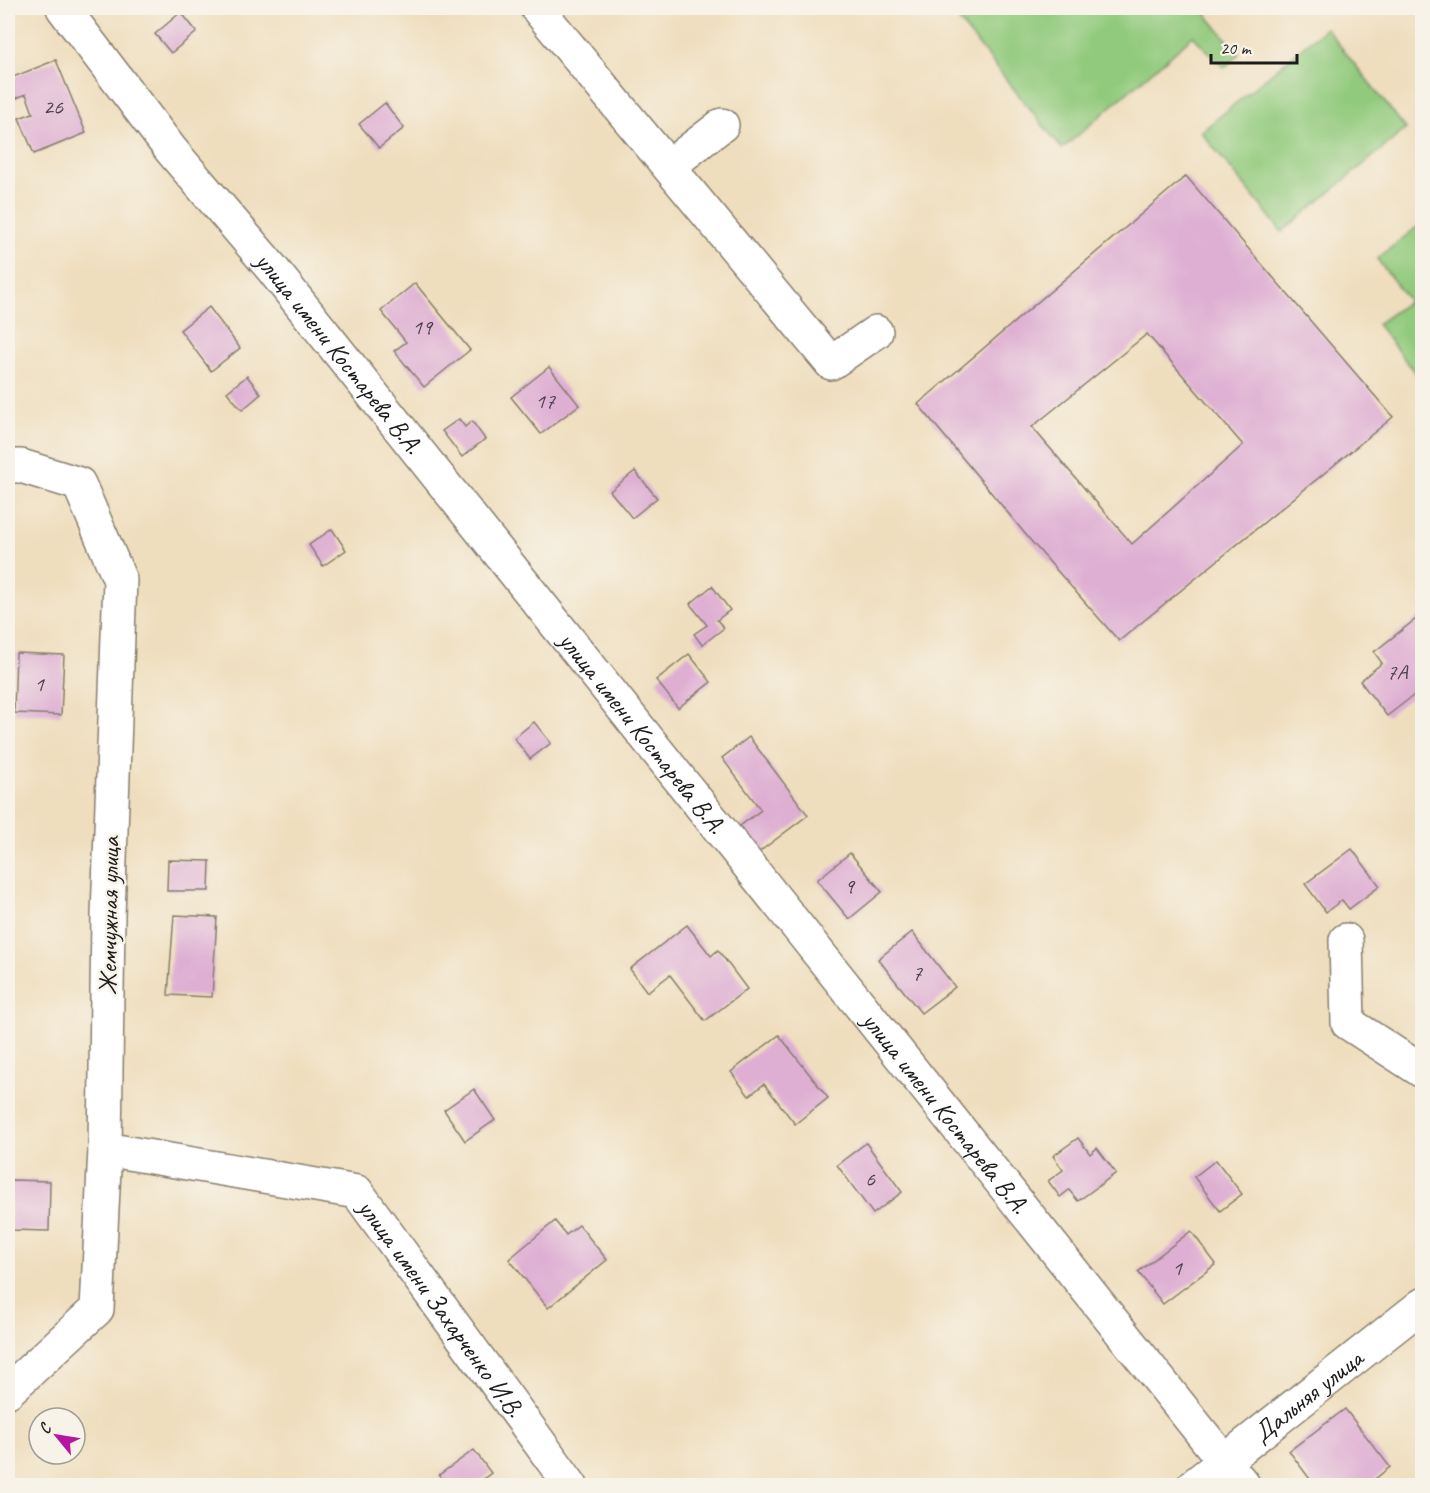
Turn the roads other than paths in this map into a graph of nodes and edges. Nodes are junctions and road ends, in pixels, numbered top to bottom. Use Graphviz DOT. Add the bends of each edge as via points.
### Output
graph roads {
  1 [pos="63,8"];
  2 [pos="537,8"];
  3 [pos="722,125"];
  4 [pos="669,166"];
  5 [pos="876,332"];
  6 [pos="8,466"];
  7 [pos="1347,940"];
  8 [pos="1422,1071"];
  9 [pos="105,1149"];
  10 [pos="1422,1305"];
  11 [pos="8,1391"];
  12 [pos="1222,1460"];
  13 [pos="571,1485"];
  14 [pos="1192,1485"];
  15 [pos="1244,1485"];
  1 -- 12 [label="street, улица имени Костарева В.А." via="171,150 270,266"];
  2 -- 4 [label="street"];
  3 -- 4 [label="street"];
  4 -- 5 [label="street" via="831,363"];
  6 -- 9 [label="street, Жемчужная улица" via="21,466 79,483 120,580"];
  7 -- 8 [label="street" via="1348,1023"];
  9 -- 11 [label="street, Жемчужная улица" via="97,1309"];
  9 -- 13 [label="street, улица имени Захарченко И.В." via="357,1192"];
  10 -- 12 [label="street, Дальняя улица"];
  12 -- 14 [label="street, Дальняя улица"];
  12 -- 15 [label="street, улица имени Костарева В.А."];
}
